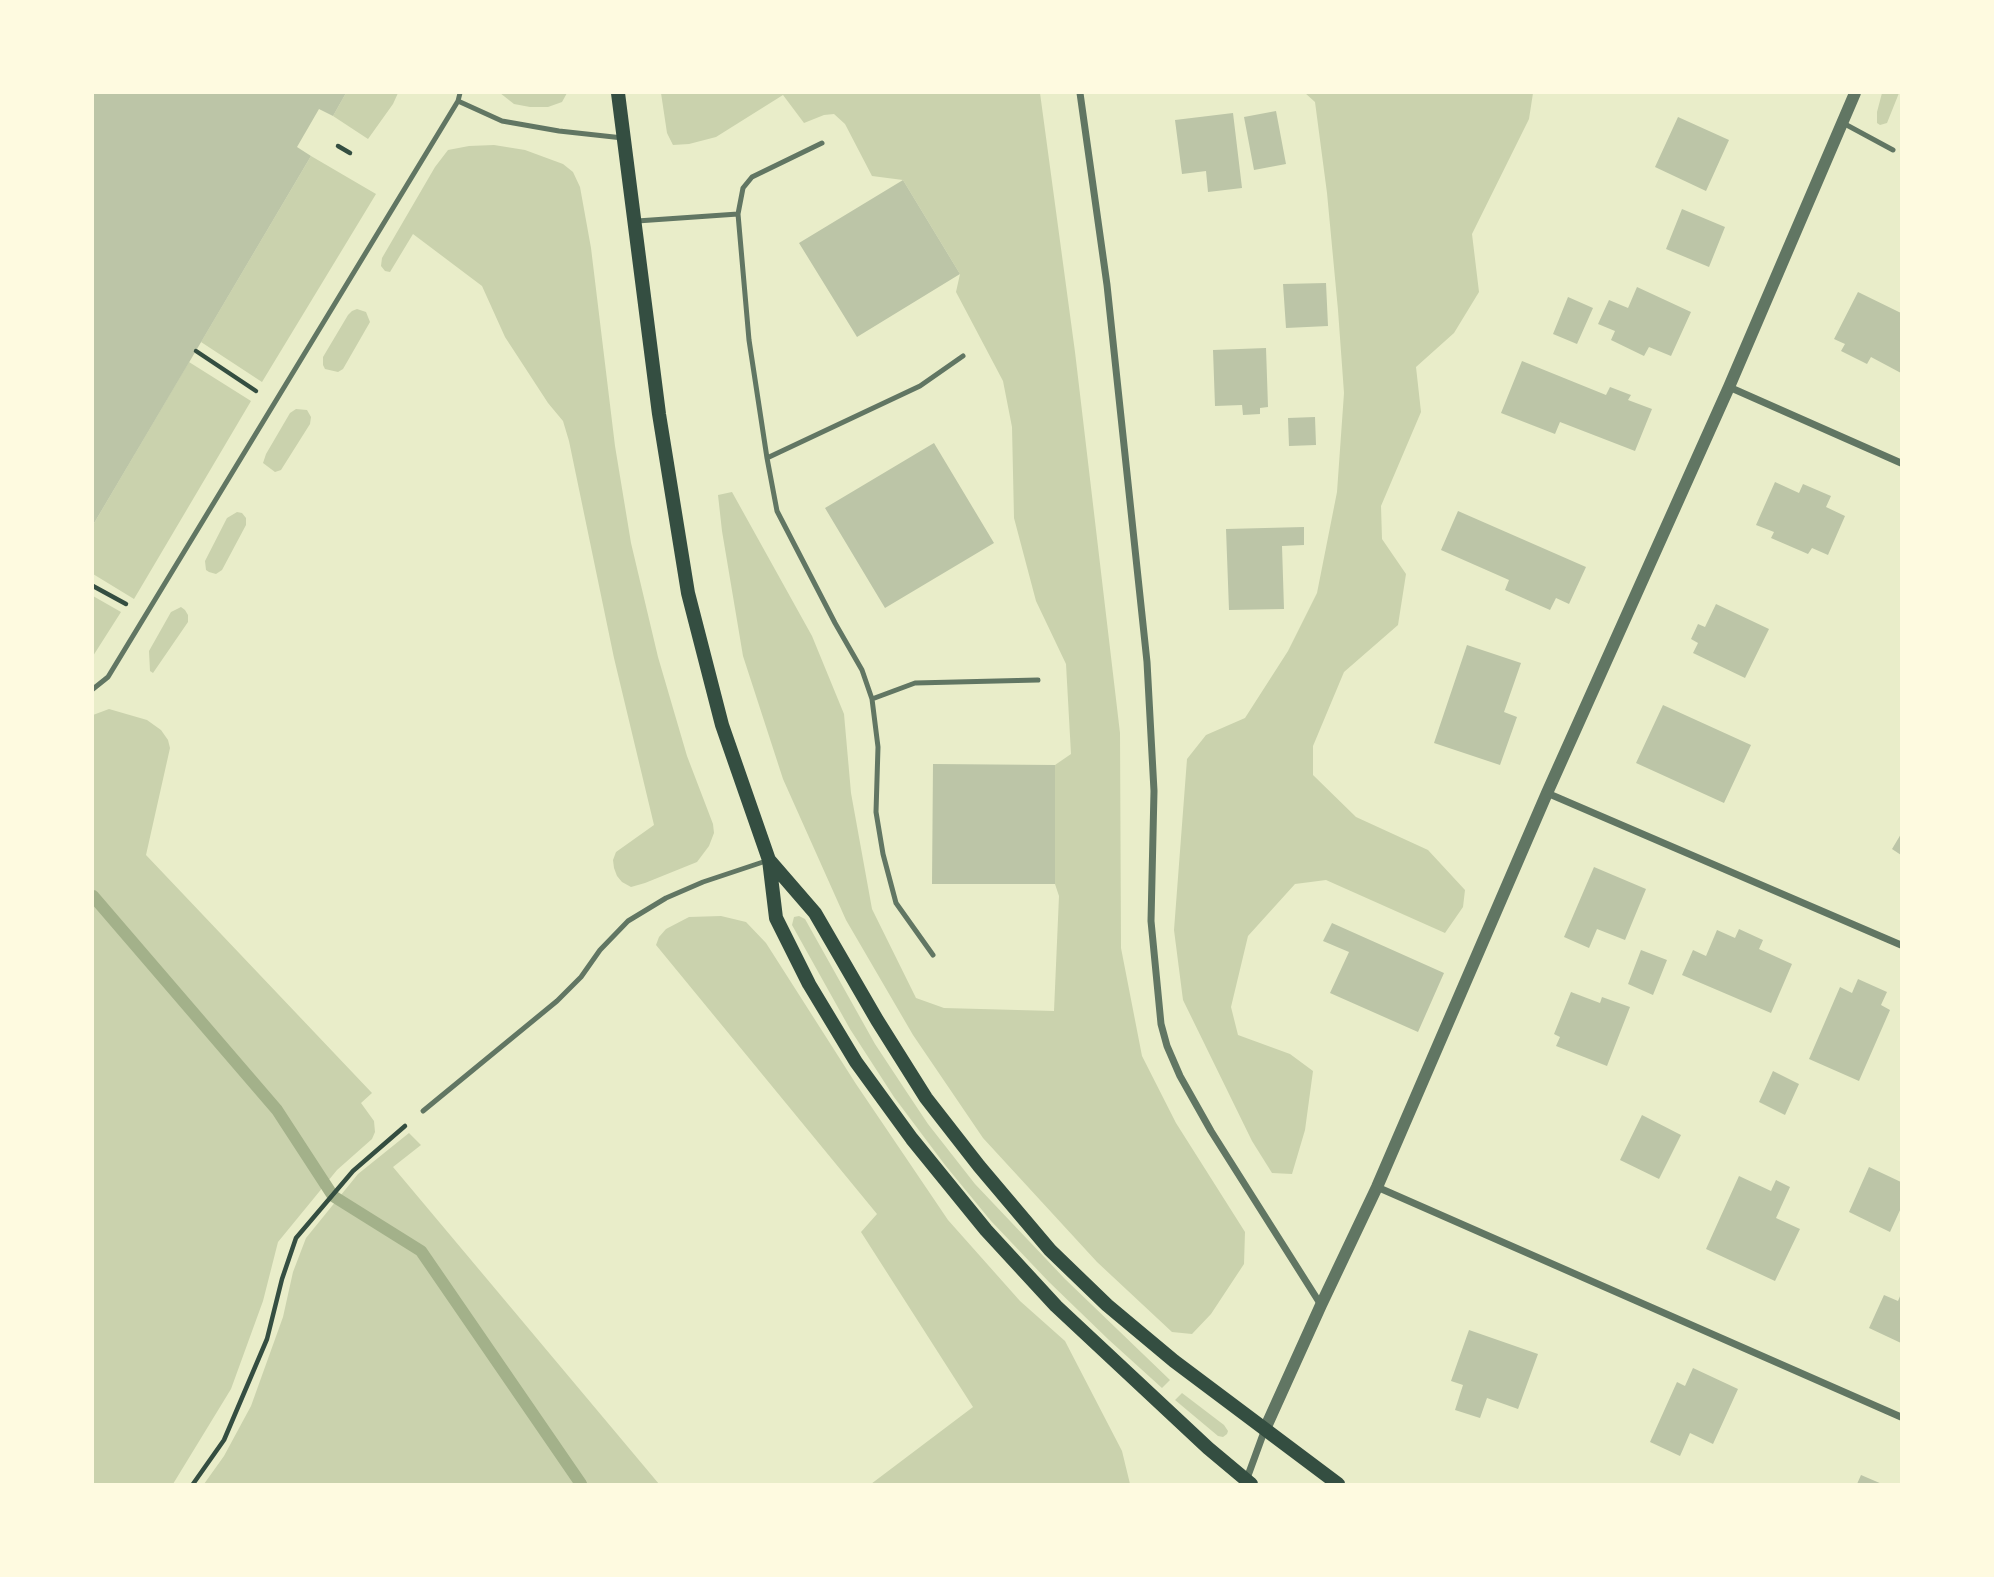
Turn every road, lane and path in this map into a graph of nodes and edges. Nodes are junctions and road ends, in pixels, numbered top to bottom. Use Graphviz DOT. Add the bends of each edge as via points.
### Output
graph roads {
  1 [pos="460,93"];
  2 [pos="618,93"];
  3 [pos="1080,93"];
  4 [pos="1855,93"];
  5 [pos="458,100"];
  6 [pos="1843,123"];
  7 [pos="623,138"];
  8 [pos="822,143"];
  9 [pos="338,146"];
  10 [pos="1893,149"];
  11 [pos="350,153"];
  12 [pos="738,214"];
  13 [pos="635,221"];
  14 [pos="196,351"];
  15 [pos="963,356"];
  16 [pos="1729,387"];
  17 [pos="274,402"];
  18 [pos="767,457"];
  19 [pos="1901,463"];
  20 [pos="93,586"];
  21 [pos="146,615"];
  22 [pos="1038,680"];
  23 [pos="93,689"];
  24 [pos="872,699"];
  25 [pos="1548,793"];
  26 [pos="769,860"];
  27 [pos="1901,945"];
  28 [pos="933,955"];
  29 [pos="423,1111"];
  30 [pos="1377,1187"];
  31 [pos="1321,1305"];
  32 [pos="1901,1417"];
  33 [pos="1265,1429"];
  34 [pos="1247,1483"];
  35 [pos="193,1484"];
  36 [pos="1338,1484"];
  1 -- 5 [label="lane"];
  2 -- 7 [label="main road"];
  3 -- 31 [label="street" via="1107,285 1147,662 1153,778 1151,921 1161,1024 1180,1076 1204,1120"];
  4 -- 6 [label="street"];
  5 -- 7 [label="lane" via="502,121"];
  5 -- 17 [label="lane"];
  6 -- 10 [label="lane"];
  6 -- 16 [label="street"];
  7 -- 13 [label="main road"];
  8 -- 12 [label="lane" via="752,177 743,188"];
  9 -- 11 [label="path"];
  12 -- 13 [label="lane"];
  12 -- 18 [label="lane" via="748,340"];
  13 -- 26 [label="main road" via="688,593 722,725"];
  14 -- 17 [label="path"];
  15 -- 18 [label="lane" via="920,386"];
  16 -- 19 [label="street"];
  16 -- 25 [label="street"];
  17 -- 21 [label="lane"];
  18 -- 24 [label="lane" via="778,511 862,670"];
  20 -- 21 [label="path"];
  21 -- 23 [label="lane" via="108,677"];
  22 -- 24 [label="lane" via="915,683"];
  24 -- 28 [label="lane" via="878,747 876,812 883,854 896,903"];
  25 -- 27 [label="street"];
  25 -- 30 [label="street"];
  26 -- 29 [label="lane" via="666,898 628,921 557,1001"];
  26 -- 33 [label="main road" via="815,913 926,1098 1050,1250 1107,1305"];
  26 -- 34 [label="main road" via="776,918 808,984 856,1062 912,1139 1056,1306"];
  29 -- 35 [label="path" via="354,1171 296,1238 267,1339 223,1440"];
  30 -- 31 [label="street"];
  30 -- 32 [label="street"];
  31 -- 33 [label="street"];
  33 -- 34 [label="street"];
  33 -- 36 [label="main road"];
}
